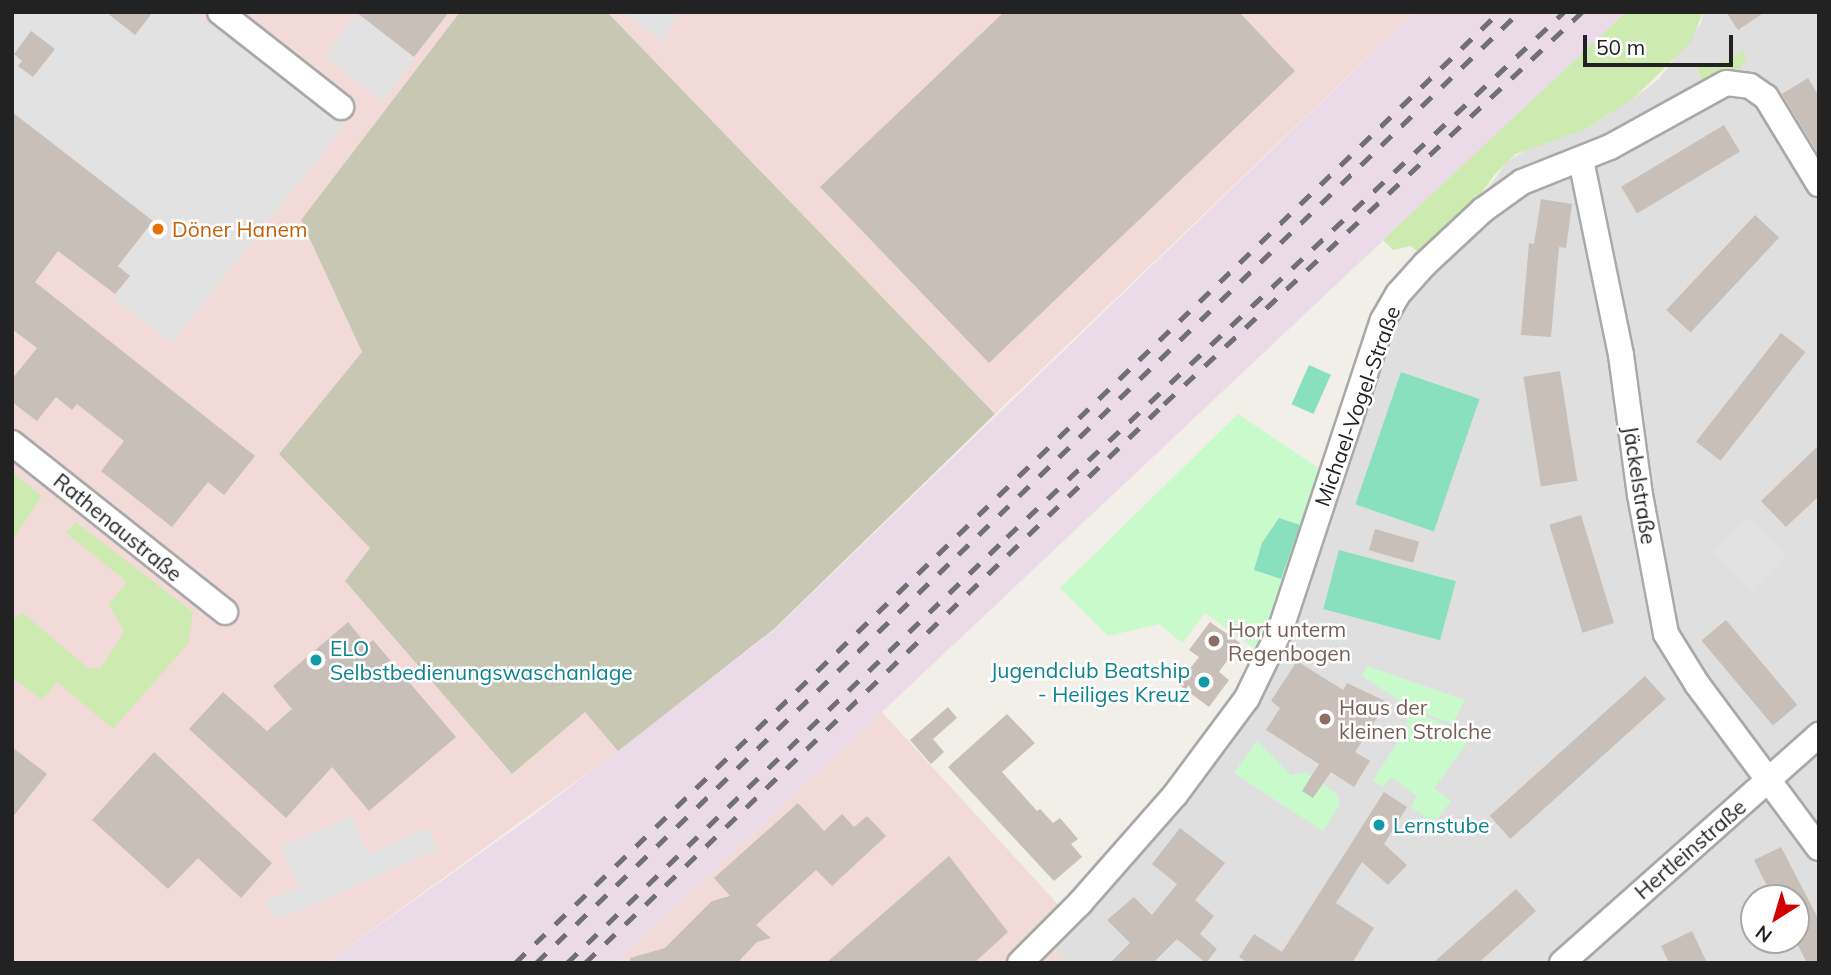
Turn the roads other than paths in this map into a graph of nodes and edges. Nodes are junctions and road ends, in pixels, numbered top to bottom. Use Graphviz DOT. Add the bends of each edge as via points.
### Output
graph roads {
  1 [pos="220,12"];
  2 [pos="341,107"];
  3 [pos="1581,160"];
  4 [pos="1819,184"];
  5 [pos="12,443"];
  6 [pos="225,612"];
  7 [pos="1819,735"];
  8 [pos="1769,781"];
  9 [pos="1819,848"];
  10 [pos="1020,963"];
  11 [pos="1562,963"];
  1 -- 2 [label="street"];
  3 -- 4 [label="street, Michael-Vogel-Straße" via="1709,89 1737,83 1756,89 1770,102"];
  3 -- 8 [label="street, Jäckelstraße" via="1619,342 1640,495 1666,634 1671,648"];
  3 -- 10 [label="street, Michael-Vogel-Straße" via="1522,182 1483,210 1398,294 1378,334 1281,628 1247,698 1175,794 1080,903"];
  5 -- 6 [label="street, Rathenaustraße"];
  7 -- 8 [label="street, Hertleinstraße"];
  8 -- 9 [label="street, Jäckelstraße"];
  8 -- 11 [label="street, Hertleinstraße"];
}
